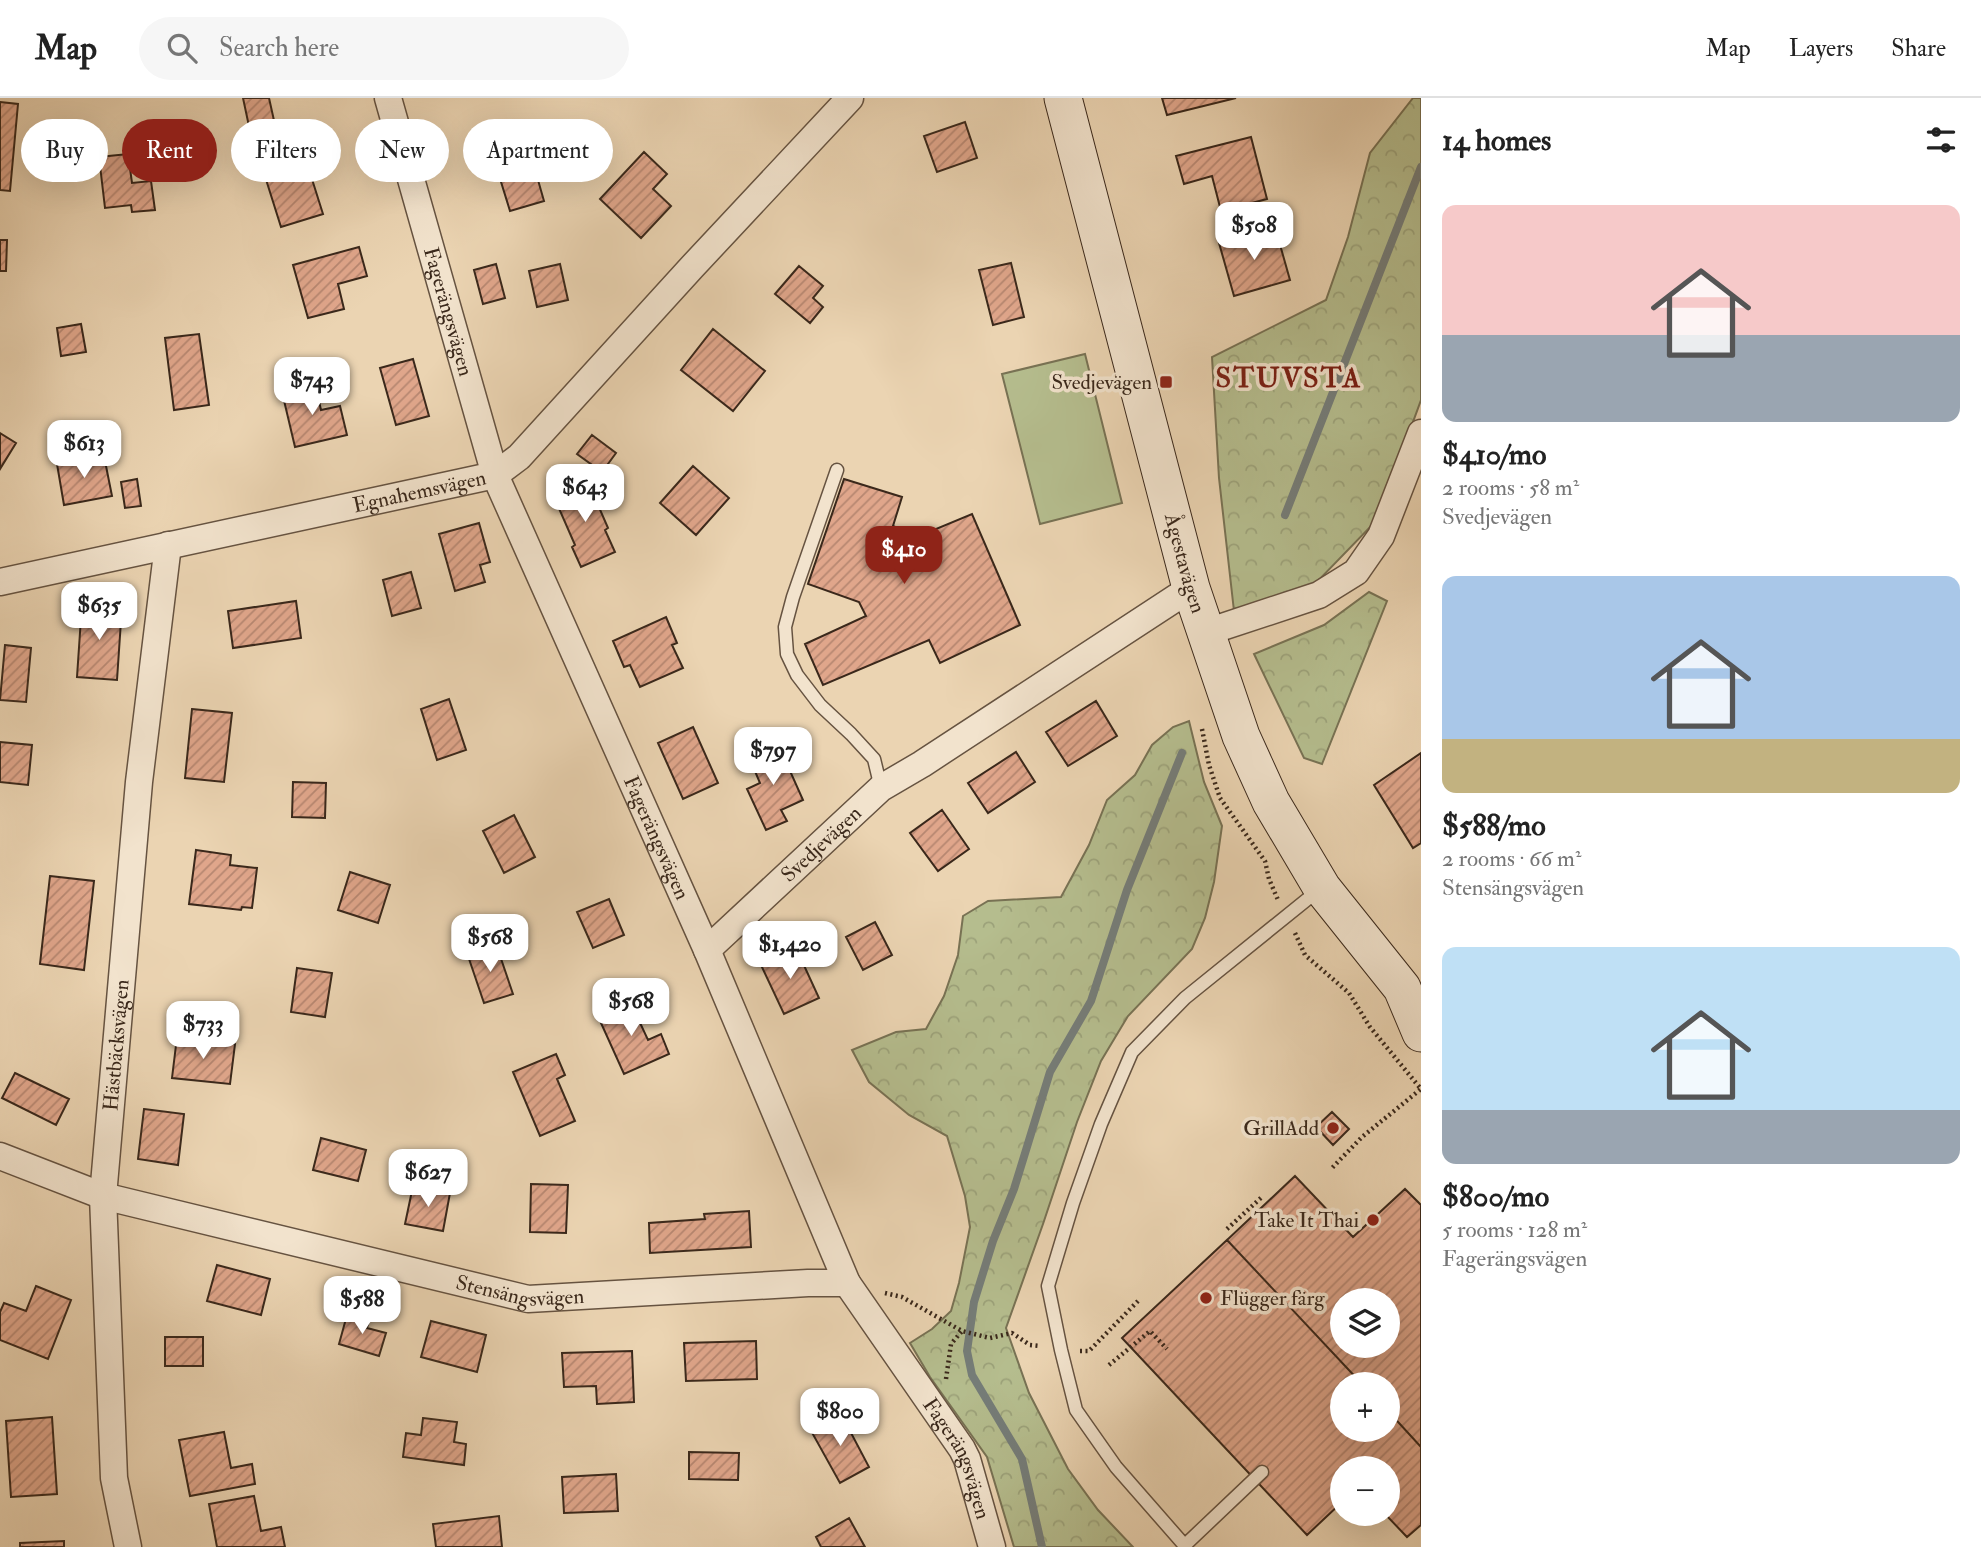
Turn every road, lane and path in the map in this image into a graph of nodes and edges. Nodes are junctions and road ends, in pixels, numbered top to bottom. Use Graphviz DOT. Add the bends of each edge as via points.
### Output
graph roads {
  1 [pos="388,98"];
  2 [pos="850,98"];
  3 [pos="1063,98"];
  4 [pos="1421,433"];
  5 [pos="837,470"];
  6 [pos="495,475"];
  7 [pos="168,545"];
  8 [pos="0,582"];
  9 [pos="1191,588"];
  10 [pos="1207,632"];
  11 [pos="881,788"];
  12 [pos="1322,888"];
  13 [pos="707,950"];
  14 [pos="1412,989"];
  15 [pos="1421,1033"];
  16 [pos="1421,1088"];
  17 [pos="0,1156"];
  18 [pos="1332,1168"];
  19 [pos="103,1196"];
  20 [pos="1263,1196"];
  21 [pos="1227,1228"];
  22 [pos="847,1283"];
  23 [pos="1139,1300"];
  24 [pos="1037,1345"];
  25 [pos="1167,1349"];
  26 [pos="1076,1350"];
  27 [pos="1109,1365"];
  28 [pos="1262,1472"];
  29 [pos="1185,1546"];
  30 [pos="128,1547"];
  31 [pos="992,1547"];
  1 -- 6 [label="street, Fagerängsvägen"];
  2 -- 6 [label="street, Egnahemsvägen" via="519,457"];
  3 -- 9 [label="main road, Ågestavägen"];
  4 -- 10 [label="street" via="1381,536 1356,572 1319,595"];
  5 -- 11 [label="lane" via="785,627 788,654 797,675 820,705 874,759"];
  6 -- 7 [label="street, Egnahemsvägen"];
  6 -- 13 [label="street, Fagerängsvägen"];
  7 -- 8 [label="street, Egnahemsvägen"];
  7 -- 19 [label="street, Hästbäcksvägen" via="139,782"];
  9 -- 10 [label="main road, Ågestavägen"];
  9 -- 11 [label="street, Svedjevägen"];
  10 -- 12 [label="main road, Ågestavägen" via="1241,736 1270,803"];
  11 -- 13 [label="street, Svedjevägen"];
  12 -- 14 [label="main road, Ågestavägen"];
  12 -- 29 [label="lane" via="1185,998 1132,1052 1097,1135 1048,1286 1076,1410 1116,1467"];
  13 -- 22 [label="street, Fagerängsvägen"];
  14 -- 15 [label="main road, Ågestavägen"];
  16 -- 18 [label="path"];
  17 -- 19 [label="street, Stensängsvägen"];
  19 -- 22 [label="street, Stensängsvägen" via="528,1299"];
  19 -- 30 [label="street, Hästbäcksvägen" via="114,1478"];
  20 -- 21 [label="path"];
  22 -- 24 [label="path" via="902,1297 962,1331 990,1338 1012,1332"];
  22 -- 31 [label="street, Fagerängsvägen" via="962,1449"];
  23 -- 26 [label="path" via="1089,1351"];
  25 -- 27 [label="path" via="1150,1331"];
  28 -- 29 [label="lane"];
}
